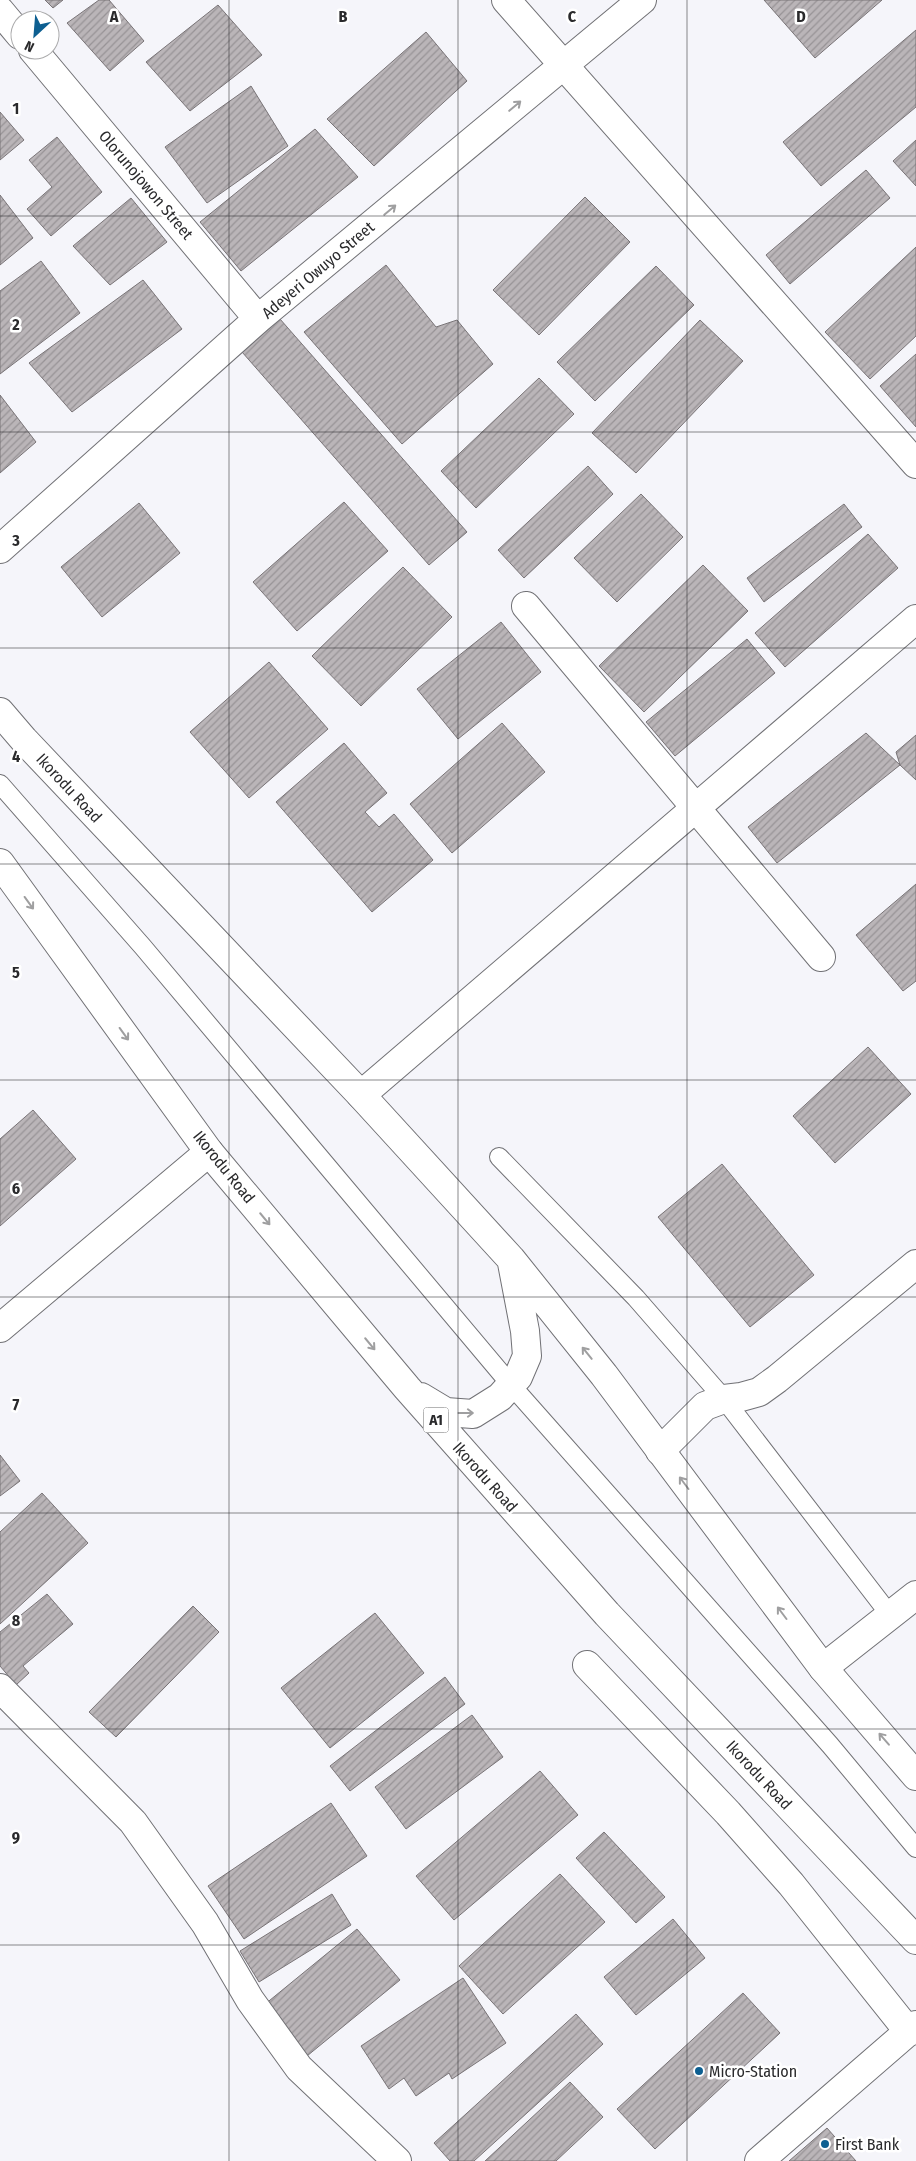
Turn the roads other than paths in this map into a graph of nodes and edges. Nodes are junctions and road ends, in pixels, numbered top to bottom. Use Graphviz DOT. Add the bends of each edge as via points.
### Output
graph roads {
  1 [pos="506,0"];
  2 [pos="642,0"];
  3 [pos="0,11"];
  4 [pos="10,23"];
  5 [pos="41,60"];
  6 [pos="563,66"];
  7 [pos="258,320"];
  8 [pos="916,464"];
  9 [pos="0,549"];
  10 [pos="526,606"];
  11 [pos="916,619"];
  12 [pos="0,712"];
  13 [pos="0,784"];
  14 [pos="696,806"];
  15 [pos="0,863"];
  16 [pos="821,956"];
  17 [pos="361,1096"];
  18 [pos="209,1152"];
  19 [pos="499,1157"];
  20 [pos="511,1259"];
  21 [pos="916,1264"];
  22 [pos="0,1328"];
  23 [pos="511,1385"];
  24 [pos="407,1388"];
  25 [pos="724,1399"];
  26 [pos="660,1451"];
  27 [pos="916,1595"];
  28 [pos="890,1615"];
  29 [pos="587,1666"];
  30 [pos="823,1668"];
  31 [pos="0,1688"];
  32 [pos="916,1776"];
  33 [pos="916,1848"];
  34 [pos="916,1940"];
  35 [pos="914,2032"];
  36 [pos="397,2161"];
  37 [pos="759,2161"];
  1 -- 6 [label="main road"];
  2 -- 6 [label="main road, Adeyeri Owuyo Street"];
  3 -- 4 [label="main road"];
  5 -- 7 [label="main road, Olorunojowon Street"];
  7 -- 6 [label="main road, Adeyeri Owuyo Street, one-way"];
  6 -- 8 [label="main road"];
  7 -- 9 [label="main road, Adeyeri Owuyo Street"];
  10 -- 14 [label="main road"];
  11 -- 14 [label="main road"];
  12 -- 17 [label="main road, Ikorodu Road"];
  13 -- 23 [label="lane" via="143,947"];
  14 -- 16 [label="main road"];
  14 -- 17 [label="main road"];
  15 -- 18 [label="main road, Ikorodu Road / A1, one-way"];
  17 -- 20 [label="main road, Ikorodu Road"];
  18 -- 22 [label="main road"];
  18 -- 24 [label="main road, Ikorodu Road / A1, one-way"];
  19 -- 25 [label="lane" via="636,1298"];
  20 -- 23 [label="main road" via="527,1356"];
  26 -- 20 [label="main road, Ikorodu Road, one-way"];
  21 -- 25 [label="main road" via="766,1388"];
  24 -- 23 [label="main road, one-way" via="446,1412 473,1414 500,1397"];
  23 -- 33 [label="lane" via="830,1745"];
  24 -- 34 [label="main road, Ikorodu Road / A1" via="607,1614"];
  25 -- 26 [label="main road" via="705,1406"];
  25 -- 28 [label="lane"];
  30 -- 26 [label="main road, Ikorodu Road, one-way"];
  27 -- 28 [label="main road"];
  28 -- 30 [label="main road"];
  29 -- 35 [label="main road" via="728,1813"];
  32 -- 30 [label="main road, Ikorodu Road, one-way"];
  31 -- 36 [label="main road" via="133,1822 205,1923 250,2000 299,2068"];
  35 -- 37 [label="main road"];
}
